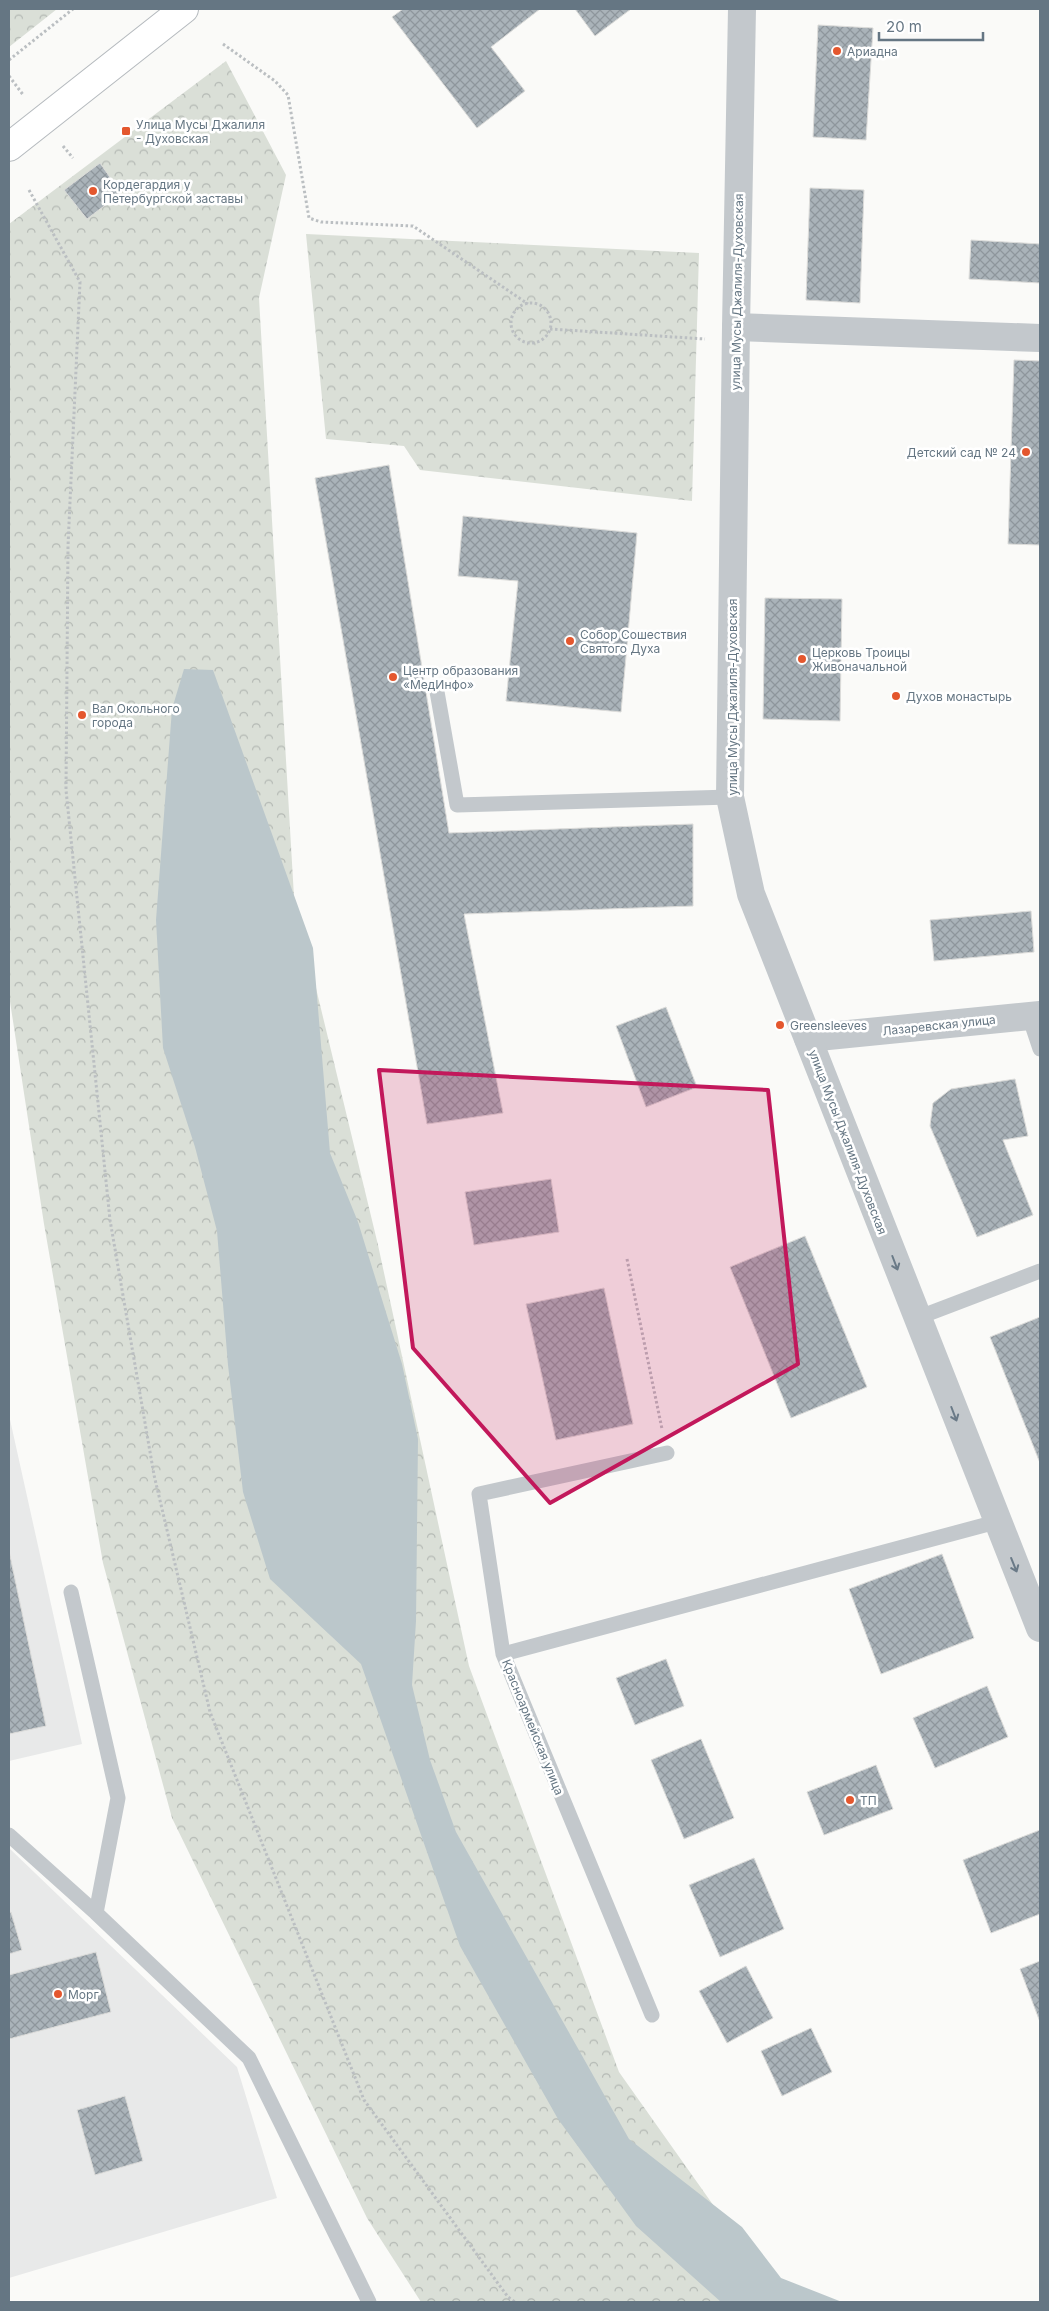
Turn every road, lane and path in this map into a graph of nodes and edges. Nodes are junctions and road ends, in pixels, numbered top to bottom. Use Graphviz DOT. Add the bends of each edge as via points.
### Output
graph roads {
  1 [pos="73,9"];
  2 [pos="184,9"];
  3 [pos="742,9"];
  4 [pos="223,44"];
  5 [pos="9,60"];
  6 [pos="9,147"];
  7 [pos="29,190"];
  8 [pos="528,304"];
  9 [pos="550,330"];
  10 [pos="736,334"];
  11 [pos="1040,338"];
  12 [pos="436,686"];
  13 [pos="730,797"];
  14 [pos="1035,1015"];
  15 [pos="808,1038"];
  16 [pos="1040,1049"];
  17 [pos="627,1259"];
  18 [pos="1040,1271"];
  19 [pos="916,1318"];
  20 [pos="667,1453"];
  21 [pos="996,1522"];
  22 [pos="71,1592"];
  23 [pos="1040,1628"];
  24 [pos="503,1654"];
  25 [pos="9,1835"];
  26 [pos="96,1913"];
  27 [pos="652,2015"];
  28 [pos="369,2302"];
  29 [pos="515,2302"];
  1 -- 5 [label="path"];
  2 -- 6 [label="main road"];
  3 -- 10 [label="street, улица Мусы Джалиля-Духовская"];
  4 -- 8 [label="path" via="275,81 288,95 309,218 321,222 413,226"];
  7 -- 29 [label="path" via="80,282 68,546 66,790 110,1220 154,1475 210,1712 364,2100"];
  8 -- 9 [label="path" via="546,310 550,316"];
  8 -- 9 [label="path" via="513,315 512,328 518,339 536,343 543,340"];
  9 -- 10 [label="path"];
  10 -- 11 [label="street"];
  10 -- 13 [label="street, улица Мусы Джалиля-Духовская"];
  12 -- 13 [label="lane" via="457,805"];
  13 -- 15 [label="street, улица Мусы Джалиля-Духовская" via="751,894"];
  14 -- 15 [label="street, Лазаревская улица"];
  14 -- 16 [label="lane"];
  15 -- 19 [label="street, улица Мусы Джалиля-Духовская, one-way"];
  17 -- 20 [label="path"];
  18 -- 19 [label="lane"];
  19 -- 21 [label="street, улица Мусы Джалиля-Духовская, one-way"];
  20 -- 24 [label="lane, Красноармейская улица" via="479,1494"];
  21 -- 23 [label="street, улица Мусы Джалиля-Духовская, one-way"];
  21 -- 24 [label="lane"];
  22 -- 26 [label="lane" via="118,1798"];
  24 -- 27 [label="lane, Красноармейская улица"];
  25 -- 26 [label="lane"];
  26 -- 28 [label="lane" via="249,2058"];
}
